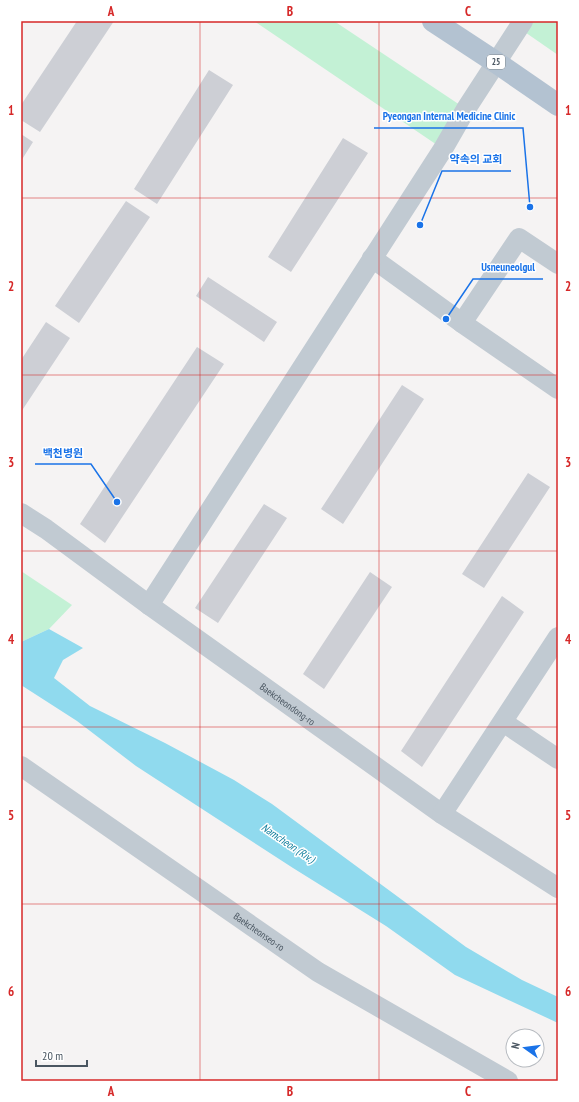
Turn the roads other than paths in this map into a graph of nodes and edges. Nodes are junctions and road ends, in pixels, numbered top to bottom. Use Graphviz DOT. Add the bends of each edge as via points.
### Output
graph roads {
  1 [pos="433,21"];
  2 [pos="523,21"];
  3 [pos="497,63"];
  4 [pos="558,105"];
  5 [pos="372,258"];
  6 [pos="558,264"];
  7 [pos="462,323"];
  8 [pos="558,389"];
  9 [pos="21,513"];
  10 [pos="149,605"];
  11 [pos="558,637"];
  12 [pos="503,722"];
  13 [pos="558,759"];
  14 [pos="21,766"];
  15 [pos="442,814"];
  16 [pos="558,888"];
  17 [pos="508,1081"];
  1 -- 3 [label="main road, 25"];
  2 -- 3 [label="street"];
  3 -- 4 [label="main road, 25"];
  3 -- 5 [label="street"];
  5 -- 7 [label="street"];
  5 -- 10 [label="street"];
  6 -- 7 [label="street" via="519,238"];
  7 -- 8 [label="street"];
  9 -- 10 [label="street, Baekcheondong-ro"];
  10 -- 15 [label="street, Baekcheondong-ro"];
  11 -- 12 [label="street"];
  12 -- 13 [label="street"];
  12 -- 15 [label="street"];
  14 -- 17 [label="street, Baekcheonseo-ro" via="318,972"];
  15 -- 16 [label="street, Baekcheondong-ro"];
}
